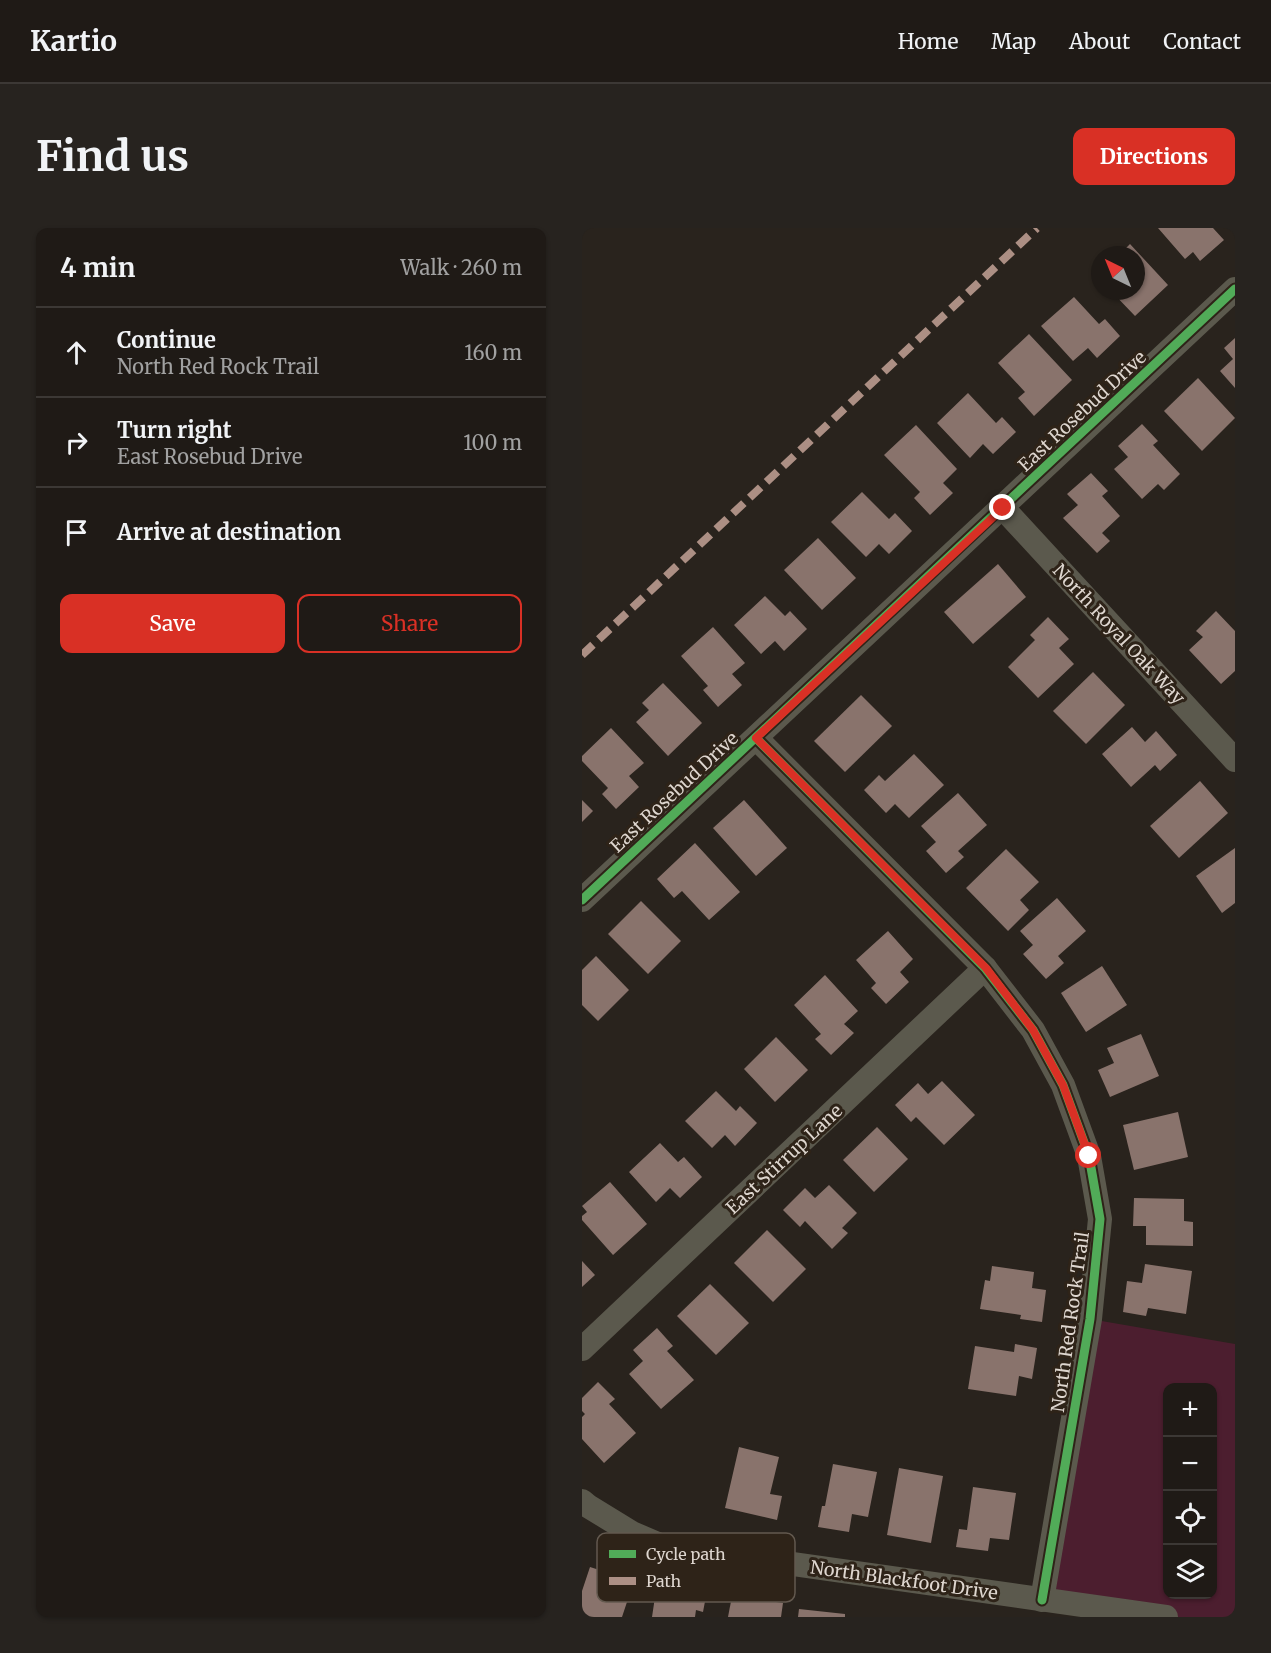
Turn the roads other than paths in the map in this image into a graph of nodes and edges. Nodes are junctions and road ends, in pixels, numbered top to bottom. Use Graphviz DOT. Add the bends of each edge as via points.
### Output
graph roads {
  1 [pos="1235,290"];
  2 [pos="1003,508"];
  3 [pos="756,738"];
  4 [pos="1231,746"];
  5 [pos="582,900"];
  6 [pos="986,968"];
  7 [pos="582,1349"];
  8 [pos="582,1501"];
  9 [pos="632,1533"];
  10 [pos="795,1564"];
  11 [pos="1042,1600"];
  12 [pos="1166,1617"];
  1 -- 2 [label="street, East Rosebud Drive"];
  2 -- 3 [label="street, East Rosebud Drive"];
  2 -- 4 [label="street, North Royal Oak Way"];
  3 -- 5 [label="street, East Rosebud Drive"];
  3 -- 6 [label="street, North Red Rock Trail"];
  6 -- 7 [label="street, East Stirrup Lane"];
  6 -- 11 [label="street, North Red Rock Trail" via="1033,1030 1063,1085 1089,1156 1100,1219 1090,1319"];
  8 -- 9 [label="street, North Blackfoot Drive"];
  10 -- 11 [label="street, North Blackfoot Drive"];
  11 -- 12 [label="street, North Blackfoot Drive"];
}
